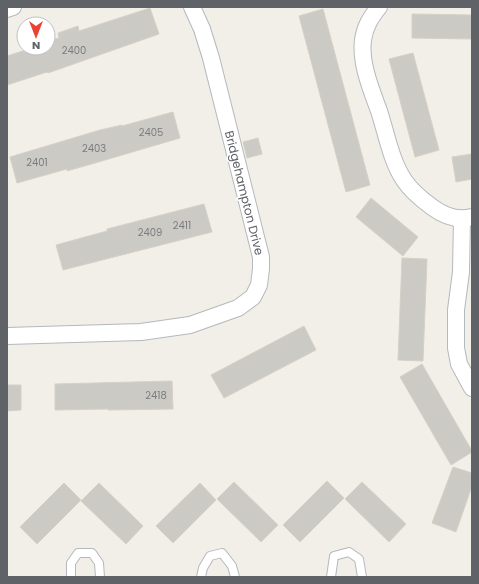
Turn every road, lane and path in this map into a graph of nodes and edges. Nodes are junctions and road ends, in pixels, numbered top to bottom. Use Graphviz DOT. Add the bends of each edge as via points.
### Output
graph roads {
  1 [pos="13,7"];
  2 [pos="192,7"];
  3 [pos="379,7"];
  4 [pos="7,8"];
  5 [pos="467,219"];
  6 [pos="7,336"];
  7 [pos="472,388"];
  8 [pos="71,577"];
  9 [pos="100,577"];
  10 [pos="201,577"];
  11 [pos="235,577"];
  12 [pos="331,577"];
  13 [pos="362,577"];
  1 -- 4 [label="street"];
  2 -- 6 [label="street, Bridgehampton Drive" via="211,58 261,257 259,285 253,298 238,308 190,325 141,332"];
  3 -- 5 [label="street" via="366,26 363,41 364,61 394,159 403,178 421,199 447,216"];
  5 -- 7 [label="street" via="456,310 456,348 459,364"];
  8 -- 9 [label="lane" via="71,563 78,553 92,553 99,563"];
  10 -- 11 [label="lane" via="210,556 222,553 232,566"];
  12 -- 13 [label="lane" via="334,556 349,552 359,559"];
}
